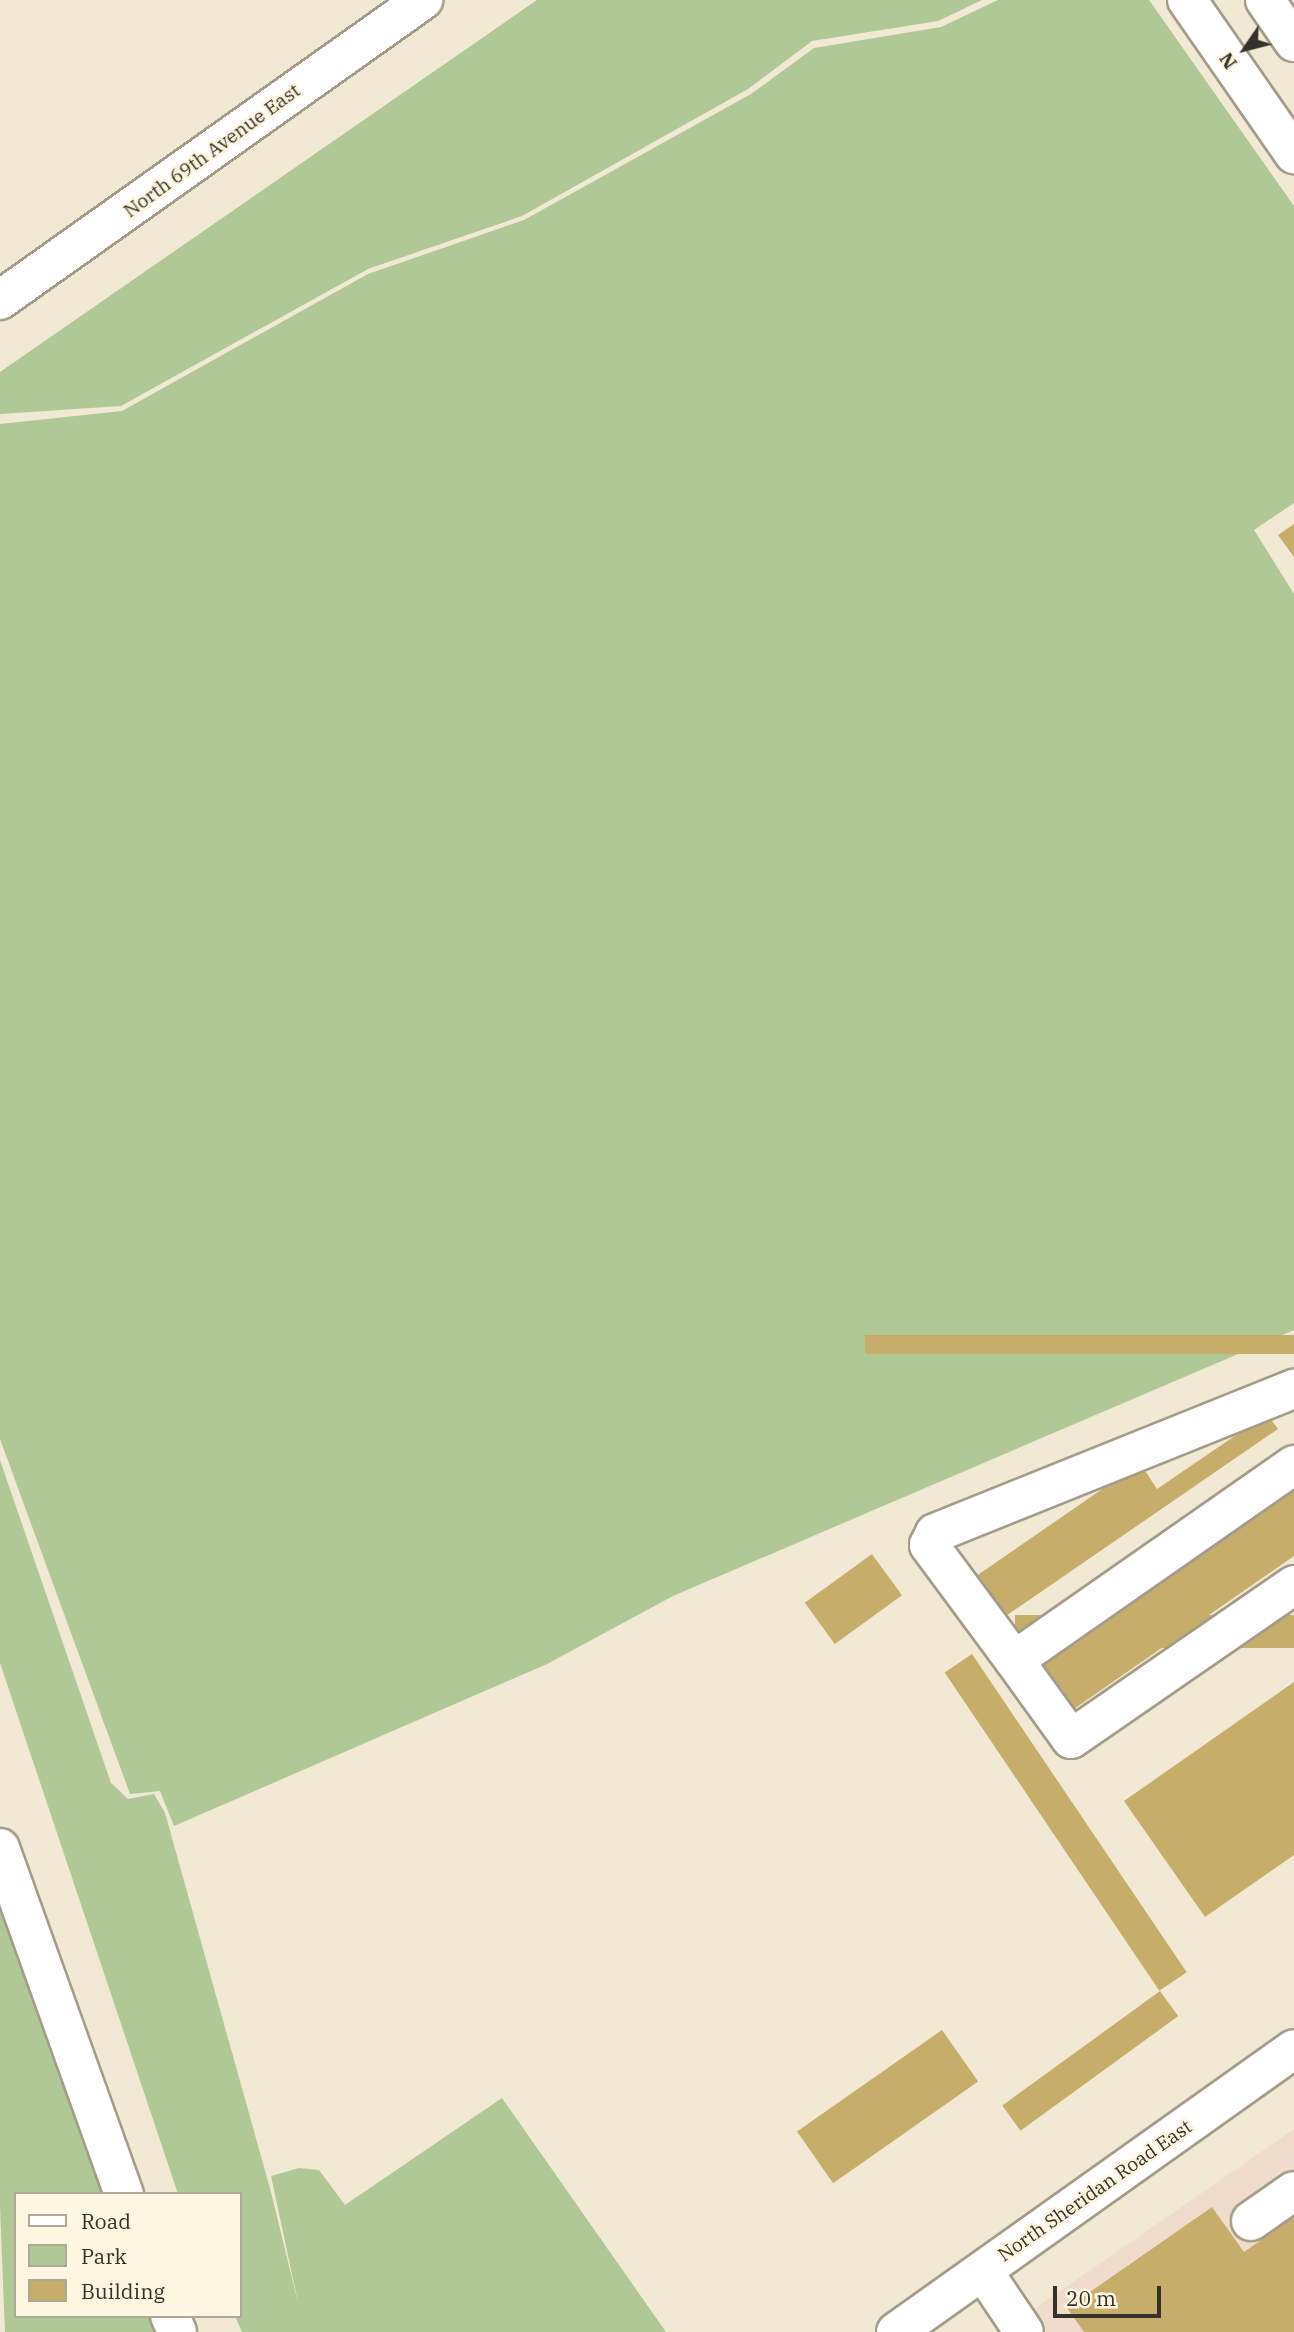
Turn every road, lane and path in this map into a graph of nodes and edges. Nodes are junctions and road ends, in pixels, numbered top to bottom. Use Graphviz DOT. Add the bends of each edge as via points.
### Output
graph roads {
  1 [pos="423,0"];
  2 [pos="1187,0"];
  3 [pos="1265,0"];
  4 [pos="1294,42"];
  5 [pos="1294,154"];
  6 [pos="0,300"];
  7 [pos="1294,1389"];
  8 [pos="1294,1465"];
  9 [pos="1294,1584"];
  10 [pos="1014,1660"];
  11 [pos="0,1848"];
  12 [pos="1294,2049"];
  13 [pos="1294,2191"];
  14 [pos="123,2192"];
  15 [pos="1251,2221"];
  16 [pos="983,2271"];
  17 [pos="900,2331"];
  18 [pos="1024,2332"];
  1 -- 6 [label="main road, North 69th Avenue East"];
  2 -- 5 [label="main road"];
  3 -- 4 [label="main road"];
  7 -- 10 [label="main road" via="935,1533 929,1545"];
  8 -- 10 [label="main road"];
  9 -- 10 [label="main road" via="1071,1739"];
  11 -- 14 [label="main road"];
  12 -- 16 [label="main road, North Sheridan Road East"];
  13 -- 15 [label="main road"];
  16 -- 17 [label="main road, North Sheridan Road East"];
  16 -- 18 [label="main road"];
}
